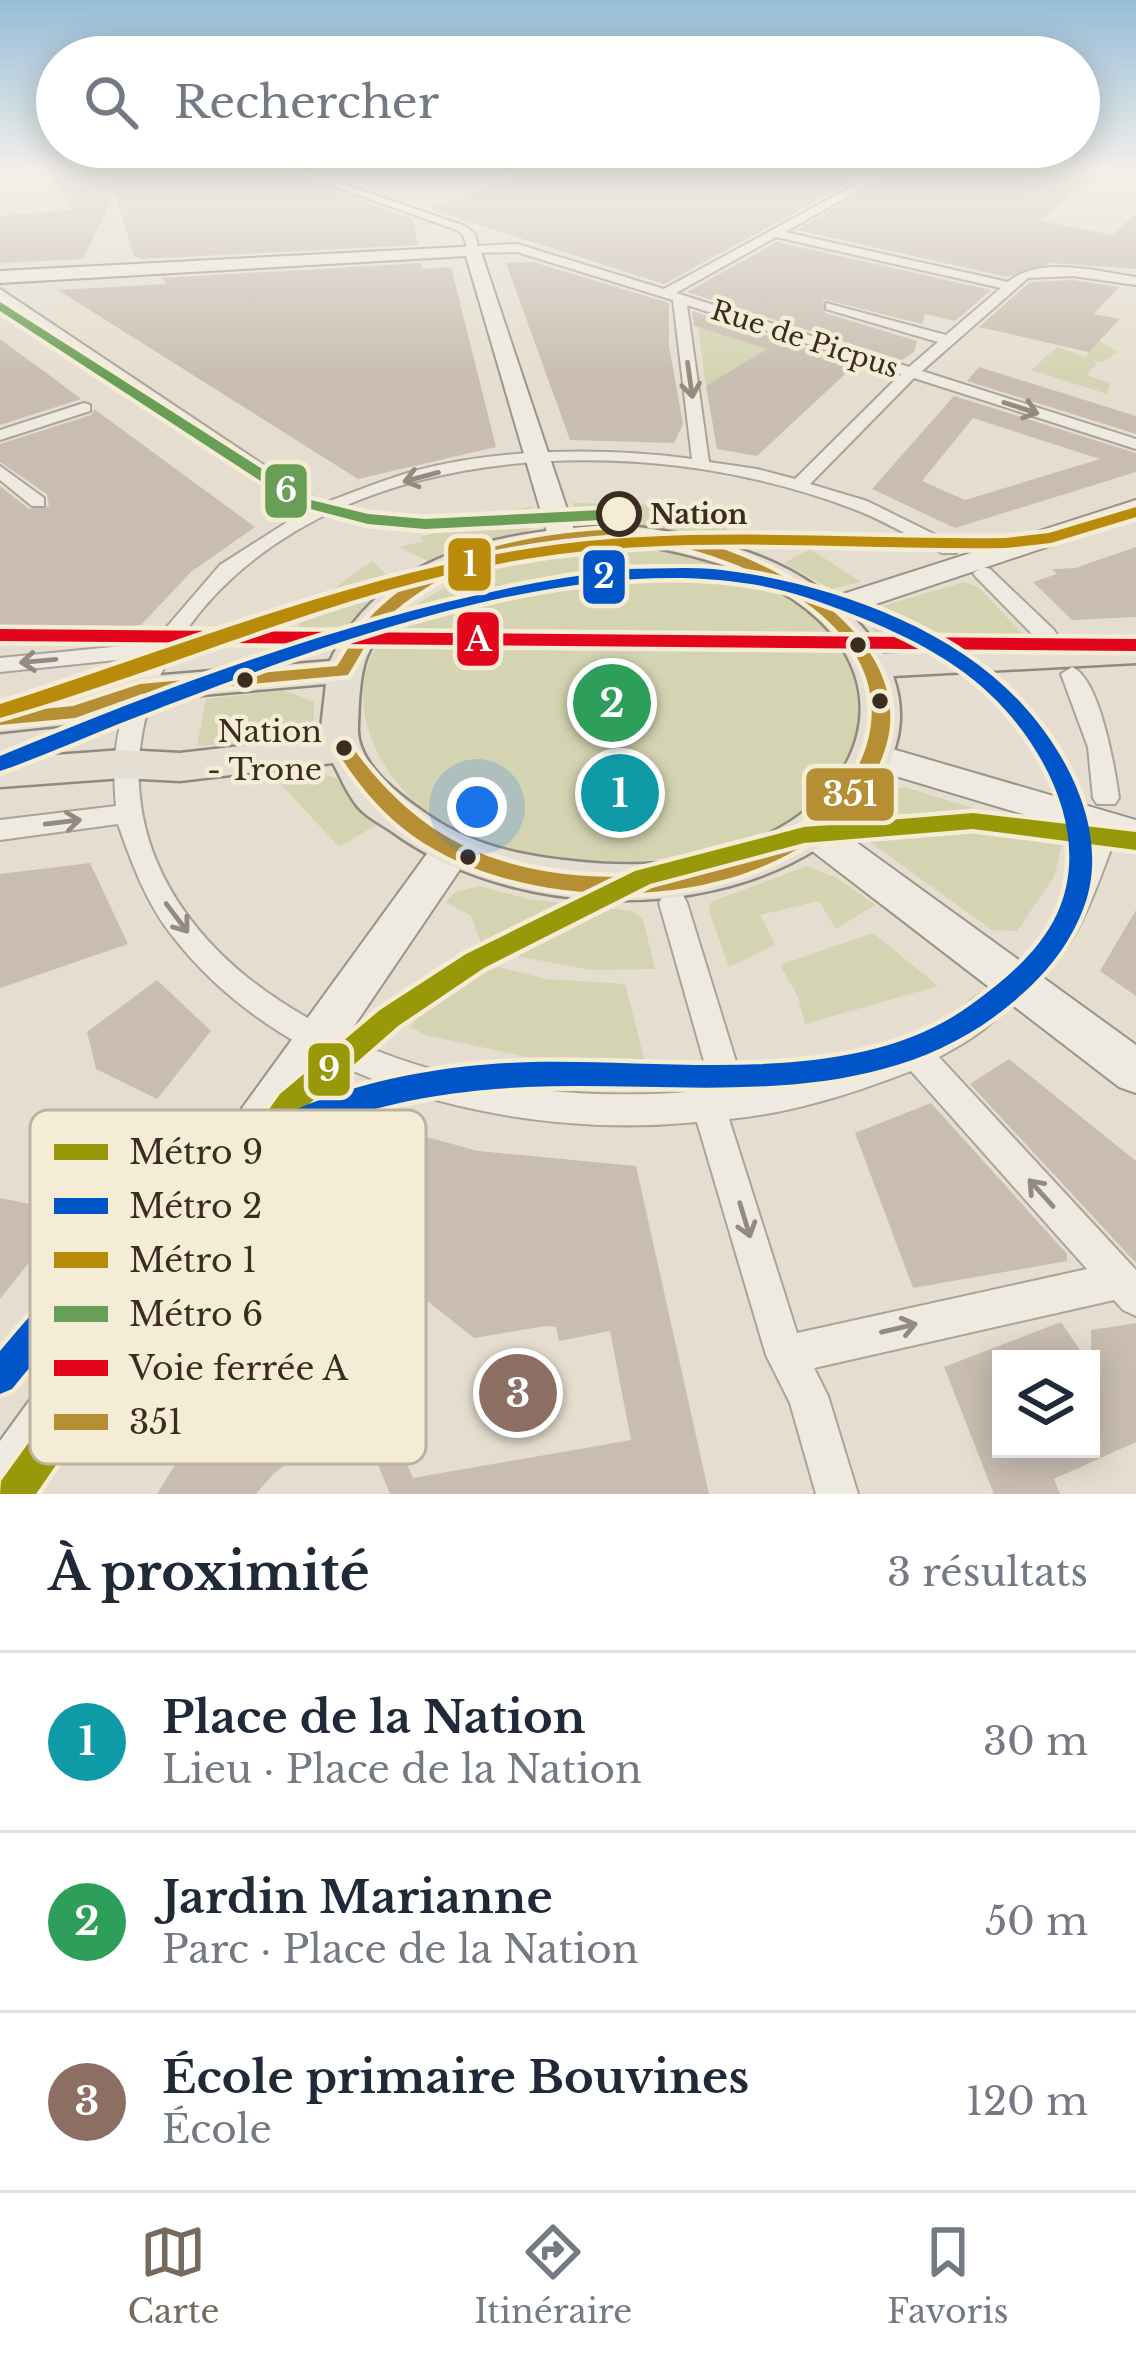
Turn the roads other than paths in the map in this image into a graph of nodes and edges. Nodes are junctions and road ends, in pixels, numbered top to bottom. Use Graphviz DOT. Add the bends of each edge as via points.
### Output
graph roads {
  1 [pos="466,239"];
  2 [pos="765,239"];
  3 [pos="799,239"];
  4 [pos="469,240"];
  5 [pos="0,277"];
  6 [pos="1136,281"];
  7 [pos="1010,286"];
  8 [pos="0,293"];
  9 [pos="672,297"];
  10 [pos="830,306"];
  11 [pos="947,340"];
  12 [pos="910,373"];
  13 [pos="84,408"];
  14 [pos="0,435"];
  15 [pos="1136,444"];
  16 [pos="536,456"];
  17 [pos="701,461"];
  18 [pos="0,471"];
  19 [pos="801,483"];
  20 [pos="38,502"];
  21 [pos="1136,508"];
  22 [pos="322,512"];
  23 [pos="562,536"];
  24 [pos="949,549"];
  25 [pos="983,573"];
  26 [pos="829,609"];
  27 [pos="1046,635"];
  28 [pos="159,649"];
  29 [pos="1136,652"];
  30 [pos="0,664"];
  31 [pos="872,666"];
  32 [pos="342,671"];
  33 [pos="1072,674"];
  34 [pos="140,689"];
  35 [pos="0,719"];
  36 [pos="344,748"];
  37 [pos="875,757"];
  38 [pos="123,764"];
  39 [pos="0,772"];
  40 [pos="1106,798"];
  41 [pos="125,814"];
  42 [pos="0,830"];
  43 [pos="813,831"];
  44 [pos="1136,834"];
  45 [pos="1100,847"];
  46 [pos="451,851"];
  47 [pos="673,903"];
  48 [pos="1039,959"];
  49 [pos="992,1003"];
  50 [pos="319,1040"];
  51 [pos="915,1053"];
  52 [pos="722,1068"];
  53 [pos="1136,1072"];
  54 [pos="709,1109"];
  55 [pos="270,1110"];
  56 [pos="1128,1288"];
  57 [pos="785,1355"];
  58 [pos="30,1451"];
  59 [pos="0,1494"];
  60 [pos="837,1494"];
  1 -- 4 [label="street, Rue de Picpus"];
  2 -- 9 [label="street"];
  3 -- 7 [label="street"];
  4 -- 5 [label="street"];
  4 -- 9 [label="street, Rue de Picpus"];
  4 -- 16 [label="street"];
  6 -- 7 [label="street" via="1073,272 1025,274"];
  7 -- 11 [label="street"];
  8 -- 22 [label="street"];
  9 -- 12 [label="street, Rue de Picpus"];
  9 -- 17 [label="street, one-way"];
  10 -- 11 [label="street"];
  11 -- 12 [label="street"];
  12 -- 15 [label="street, Rue de Picpus, one-way"];
  12 -- 19 [label="street"];
  13 -- 14 [label="street"];
  16 -- 17 [label="street"];
  16 -- 22 [label="street, one-way" via="420,477"];
  16 -- 23 [label="street"];
  17 -- 19 [label="street"];
  18 -- 20 [label="street"];
  19 -- 24 [label="street"];
  21 -- 26 [label="street"];
  22 -- 28 [label="street" via="220,578"];
  23 -- 26 [label="main road" via="700,546 768,570"];
  23 -- 32 [label="main road" via="487,551 427,577 371,620"];
  25 -- 27 [label="street"];
  26 -- 31 [label="main road"];
  28 -- 30 [label="street, one-way"];
  28 -- 34 [label="street"];
  29 -- 31 [label="main road"];
  31 -- 37 [label="main road" via="881,696"];
  32 -- 34 [label="main road"];
  32 -- 36 [label="main road" via="337,722"];
  33 -- 40 [label="street" via="1100,747"];
  34 -- 35 [label="main road" via="75,712"];
  34 -- 38 [label="street"];
  36 -- 38 [label="main road" via="180,767"];
  36 -- 46 [label="main road" via="376,796"];
  37 -- 43 [label="main road" via="852,796"];
  37 -- 44 [label="street"];
  38 -- 39 [label="main road"];
  38 -- 41 [label="street"];
  42 -- 41 [label="street, one-way"];
  41 -- 50 [label="street, one-way" via="150,882 210,962"];
  43 -- 46 [label="main road" via="723,873 630,886 554,882"];
  43 -- 53 [label="street"];
  45 -- 48 [label="street" via="1066,925"];
  46 -- 50 [label="street"];
  47 -- 52 [label="street"];
  49 -- 51 [label="street"];
  50 -- 54 [label="street" via="412,1078 540,1105"];
  50 -- 55 [label="street"];
  51 -- 54 [label="street" via="844,1081"];
  56 -- 51 [label="street, one-way"];
  54 -- 57 [label="street, one-way"];
  57 -- 56 [label="street, one-way"];
  57 -- 60 [label="street" via="808,1396"];
  58 -- 59 [label="street"];
}
